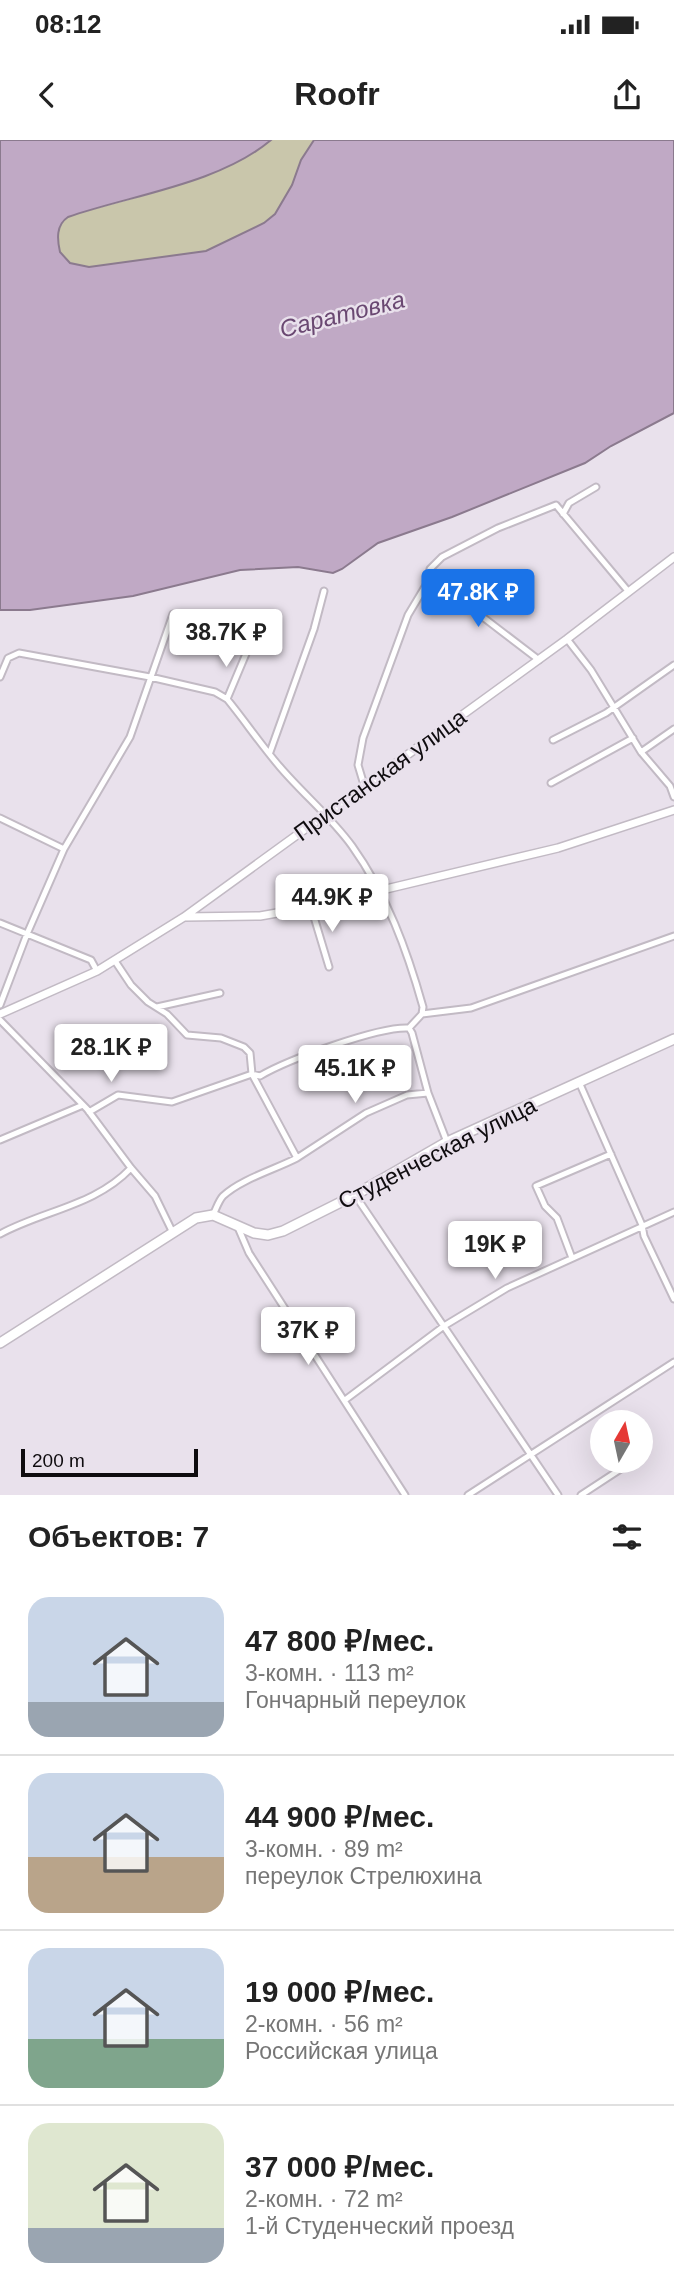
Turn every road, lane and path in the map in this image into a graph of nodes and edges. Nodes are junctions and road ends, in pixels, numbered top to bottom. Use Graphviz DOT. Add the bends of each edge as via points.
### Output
graph roads {
  1 [pos="596,487"];
  2 [pos="564,514"];
  3 [pos="674,557"];
  4 [pos="429,580"];
  5 [pos="324,591"];
  6 [pos="628,591"];
  7 [pos="173,614"];
  8 [pos="567,639"];
  9 [pos="248,649"];
  10 [pos="539,660"];
  11 [pos="674,665"];
  12 [pos="0,677"];
  13 [pos="150,677"];
  14 [pos="227,699"];
  15 [pos="614,707"];
  16 [pos="674,729"];
  17 [pos="633,738"];
  18 [pos="553,740"];
  19 [pos="270,752"];
  20 [pos="641,752"];
  21 [pos="551,783"];
  22 [pos="364,785"];
  23 [pos="674,797"];
  24 [pos="674,810"];
  25 [pos="326,815"];
  26 [pos="0,818"];
  27 [pos="64,849"];
  28 [pos="379,891"];
  29 [pos="311,907"];
  30 [pos="184,917"];
  31 [pos="0,923"];
  32 [pos="27,934"];
  33 [pos="674,936"];
  34 [pos="115,961"];
  35 [pos="329,967"];
  36 [pos="97,971"];
  37 [pos="220,993"];
  38 [pos="0,1005"];
  39 [pos="157,1007"];
  40 [pos="0,1014"];
  41 [pos="422,1014"];
  42 [pos="0,1020"];
  43 [pos="409,1028"];
  44 [pos="674,1039"];
  45 [pos="252,1074"];
  46 [pos="579,1082"];
  47 [pos="428,1093"];
  48 [pos="83,1105"];
  49 [pos="89,1112"];
  50 [pos="0,1140"];
  51 [pos="447,1142"];
  52 [pos="611,1154"];
  53 [pos="297,1158"];
  54 [pos="131,1168"];
  55 [pos="355,1195"];
  56 [pos="674,1212"];
  57 [pos="213,1215"];
  58 [pos="237,1225"];
  59 [pos="642,1225"];
  60 [pos="173,1233"];
  61 [pos="0,1234"];
  62 [pos="572,1258"];
  63 [pos="671,1286"];
  64 [pos="674,1299"];
  65 [pos="444,1326"];
  66 [pos="0,1343"];
  67 [pos="674,1362"];
  68 [pos="345,1400"];
  69 [pos="530,1453"];
  70 [pos="613,1474"];
  71 [pos="405,1495"];
  72 [pos="468,1495"];
  73 [pos="558,1495"];
  74 [pos="581,1495"];
  1 -- 2 [label="street" via="569,503"];
  2 -- 4 [label="street" via="556,505 498,528 442,557 430,569"];
  2 -- 6 [label="street"];
  3 -- 6 [label="street, Пристанская улица"];
  4 -- 10 [label="street"];
  4 -- 22 [label="street" via="408,615 363,738 358,765"];
  5 -- 19 [label="street"];
  6 -- 8 [label="street, Пристанская улица"];
  7 -- 13 [label="street"];
  8 -- 10 [label="street, Пристанская улица"];
  8 -- 15 [label="street"];
  9 -- 14 [label="street"];
  10 -- 22 [label="street, Пристанская улица"];
  11 -- 15 [label="street"];
  12 -- 13 [label="street" via="8,658 19,653"];
  13 -- 14 [label="street"];
  13 -- 27 [label="street" via="130,737"];
  14 -- 19 [label="street"];
  15 -- 17 [label="street"];
  15 -- 18 [label="street"];
  16 -- 20 [label="street"];
  17 -- 20 [label="street"];
  17 -- 21 [label="street"];
  19 -- 25 [label="street"];
  20 -- 23 [label="street"];
  22 -- 25 [label="street, Пристанская улица"];
  24 -- 28 [label="street" via="558,848"];
  25 -- 28 [label="street" via="352,846"];
  25 -- 30 [label="street, Пристанская улица"];
  26 -- 27 [label="street"];
  27 -- 32 [label="street"];
  28 -- 29 [label="street"];
  28 -- 41 [label="street" via="410,961"];
  29 -- 30 [label="street" via="260,916"];
  29 -- 35 [label="street"];
  30 -- 34 [label="street, Пристанская улица"];
  31 -- 32 [label="street"];
  32 -- 36 [label="street" via="91,960"];
  32 -- 38 [label="street"];
  33 -- 41 [label="street" via="471,1008"];
  34 -- 36 [label="street, Пристанская улица"];
  34 -- 39 [label="street" via="131,985"];
  36 -- 40 [label="street, Пристанская улица"];
  37 -- 39 [label="street"];
  39 -- 45 [label="street" via="187,1035 244,1046 250,1053"];
  41 -- 43 [label="street"];
  42 -- 48 [label="street"];
  43 -- 45 [label="street" via="362,1037 260,1076"];
  43 -- 47 [label="street"];
  44 -- 46 [label="main road, Студенческая улица"];
  45 -- 49 [label="street" via="172,1102 118,1095"];
  45 -- 53 [label="street"];
  46 -- 51 [label="main road, Студенческая улица"];
  46 -- 52 [label="street"];
  47 -- 51 [label="street"];
  47 -- 53 [label="street" via="407,1095 366,1113"];
  48 -- 49 [label="street"];
  48 -- 50 [label="street"];
  49 -- 54 [label="street"];
  51 -- 55 [label="main road, Студенческая улица"];
  52 -- 59 [label="street"];
  52 -- 62 [label="street" via="537,1186 545,1206 557,1219"];
  53 -- 57 [label="street" via="222,1196"];
  54 -- 60 [label="street" via="155,1196"];
  54 -- 61 [label="street" via="87,1200"];
  55 -- 58 [label="main road, Студенческая улица" via="268,1235"];
  55 -- 65 [label="street"];
  56 -- 59 [label="street"];
  57 -- 58 [label="main road, Студенческая улица"];
  57 -- 60 [label="main road" via="195,1218"];
  58 -- 68 [label="street" via="249,1253"];
  59 -- 62 [label="street"];
  59 -- 63 [label="street"];
  60 -- 66 [label="main road"];
  62 -- 65 [label="street"];
  63 -- 64 [label="street"];
  65 -- 68 [label="street"];
  65 -- 69 [label="street"];
  67 -- 69 [label="street"];
  68 -- 71 [label="street"];
  69 -- 72 [label="street"];
  69 -- 73 [label="street"];
  70 -- 74 [label="street"];
}
